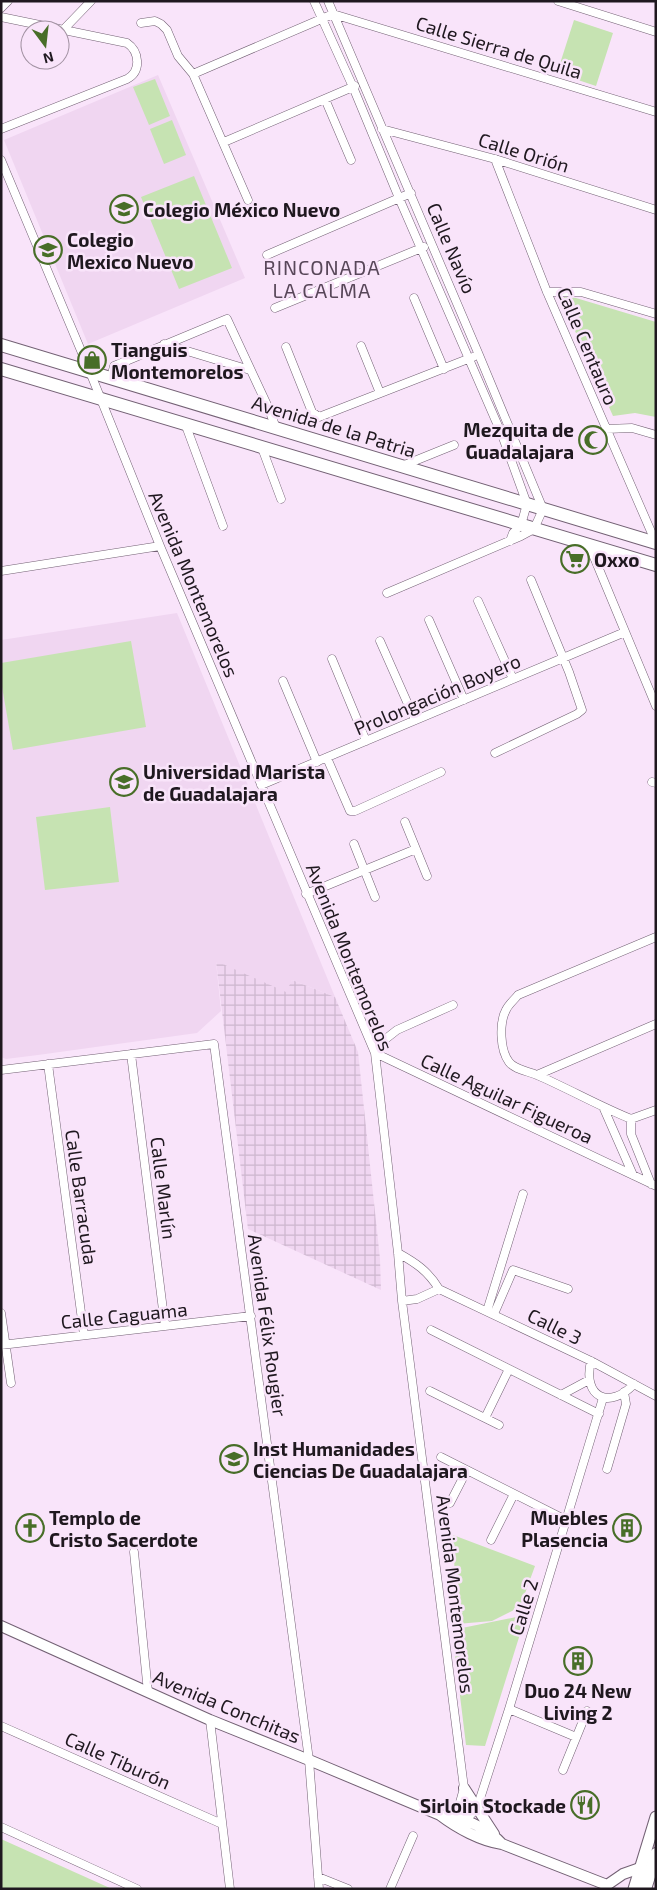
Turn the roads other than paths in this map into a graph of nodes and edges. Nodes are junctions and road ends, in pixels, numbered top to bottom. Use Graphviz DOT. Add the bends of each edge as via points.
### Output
graph roads {
  1 [pos="8,1"];
  2 [pos="91,1"];
  3 [pos="314,1"];
  4 [pos="328,1"];
  5 [pos="558,1"];
  6 [pos="1,8"];
  7 [pos="333,14"];
  8 [pos="1,17"];
  9 [pos="322,19"];
  10 [pos="20,21"];
  11 [pos="141,22"];
  12 [pos="70,23"];
  13 [pos="70,30"];
  14 [pos="656,32"];
  15 [pos="193,74"];
  16 [pos="363,84"];
  17 [pos="353,87"];
  18 [pos="325,99"];
  19 [pos="656,112"];
  20 [pos="382,128"];
  21 [pos="1,129"];
  22 [pos="224,142"];
  23 [pos="495,159"];
  24 [pos="1,160"];
  25 [pos="350,160"];
  26 [pos="410,193"];
  27 [pos="399,198"];
  28 [pos="248,200"];
  29 [pos="656,210"];
  30 [pos="432,244"];
  31 [pos="421,248"];
  32 [pos="267,255"];
  33 [pos="547,292"];
  34 [pos="414,298"];
  35 [pos="275,308"];
  36 [pos="656,314"];
  37 [pos="164,344"];
  38 [pos="1,345"];
  39 [pos="286,346"];
  40 [pos="361,346"];
  41 [pos="479,354"];
  42 [pos="469,358"];
  43 [pos="444,368"];
  44 [pos="1,369"];
  45 [pos="250,370"];
  46 [pos="90,372"];
  47 [pos="111,378"];
  48 [pos="380,393"];
  49 [pos="101,400"];
  50 [pos="186,426"];
  51 [pos="276,428"];
  52 [pos="606,429"];
  53 [pos="656,435"];
  54 [pos="454,445"];
  55 [pos="262,448"];
  56 [pos="402,466"];
  57 [pos="281,498"];
  58 [pos="528,504"];
  59 [pos="544,509"];
  60 [pos="224,526"];
  61 [pos="528,527"];
  62 [pos="510,542"];
  63 [pos="656,543"];
  64 [pos="589,545"];
  65 [pos="160,546"];
  66 [pos="656,565"];
  67 [pos="1,571"];
  68 [pos="530,580"];
  69 [pos="387,593"];
  70 [pos="478,601"];
  71 [pos="429,620"];
  72 [pos="624,632"];
  73 [pos="380,641"];
  74 [pos="563,658"];
  75 [pos="332,659"];
  76 [pos="514,678"];
  77 [pos="283,681"];
  78 [pos="464,700"];
  79 [pos="656,706"];
  80 [pos="415,720"];
  81 [pos="366,741"];
  82 [pos="495,753"];
  83 [pos="327,758"];
  84 [pos="317,762"];
  85 [pos="441,772"];
  86 [pos="261,785"];
  87 [pos="405,822"];
  88 [pos="354,844"];
  89 [pos="416,848"];
  90 [pos="364,870"];
  91 [pos="427,876"];
  92 [pos="306,894"];
  93 [pos="375,897"];
  94 [pos="656,936"];
  95 [pos="453,1005"];
  96 [pos="656,1024"];
  97 [pos="375,1053"];
  98 [pos="131,1054"];
  99 [pos="48,1064"];
  100 [pos="1,1070"];
  101 [pos="537,1075"];
  102 [pos="604,1109"];
  103 [pos="656,1110"];
  104 [pos="631,1119"];
  105 [pos="633,1175"];
  106 [pos="653,1185"];
  107 [pos="524,1194"];
  108 [pos="398,1253"];
  109 [pos="438,1289"];
  110 [pos="568,1289"];
  111 [pos="402,1301"];
  112 [pos="1,1313"];
  113 [pos="490,1313"];
  114 [pos="251,1316"];
  115 [pos="165,1326"];
  116 [pos="431,1330"];
  117 [pos="84,1335"];
  118 [pos="3,1345"];
  119 [pos="591,1361"];
  120 [pos="509,1369"];
  121 [pos="588,1380"];
  122 [pos="11,1383"];
  123 [pos="634,1384"];
  124 [pos="430,1391"];
  125 [pos="624,1392"];
  126 [pos="561,1395"];
  127 [pos="656,1396"];
  128 [pos="603,1398"];
  129 [pos="599,1414"];
  130 [pos="485,1418"];
  131 [pos="500,1425"];
  132 [pos="441,1457"];
  133 [pos="608,1469"];
  134 [pos="467,1470"];
  135 [pos="514,1494"];
  136 [pos="450,1503"];
  137 [pos="566,1520"];
  138 [pos="491,1540"];
  139 [pos="134,1552"];
  140 [pos="1,1626"];
  141 [pos="148,1692"];
  142 [pos="509,1708"];
  143 [pos="587,1711"];
  144 [pos="210,1720"];
  145 [pos="1,1726"];
  146 [pos="576,1737"];
  147 [pos="309,1760"];
  148 [pos="563,1770"];
  149 [pos="464,1788"];
  150 [pos="477,1808"];
  151 [pos="446,1817"];
  152 [pos="656,1817"];
  153 [pos="465,1821"];
  154 [pos="222,1824"];
  155 [pos="1,1827"];
  156 [pos="494,1835"];
  157 [pos="413,1836"];
  158 [pos="502,1844"];
  159 [pos="656,1854"];
  160 [pos="640,1868"];
  161 [pos="318,1877"];
  162 [pos="607,1887"];
  163 [pos="137,1889"];
  164 [pos="230,1889"];
  165 [pos="319,1889"];
  166 [pos="348,1889"];
  167 [pos="390,1889"];
  168 [pos="634,1889"];
  169 [pos="645,1889"];
  1 -- 6 [label="street"];
  2 -- 12 [label="street"];
  3 -- 9 [label="street, Calle Navío"];
  4 -- 7 [label="street, Calle Navío"];
  5 -- 14 [label="street"];
  7 -- 9 [label="street"];
  7 -- 16 [label="street, Calle Navío"];
  7 -- 19 [label="street, Calle Sierra de Quila"];
  8 -- 10 [label="street"];
  9 -- 15 [label="street"];
  9 -- 17 [label="street, Calle Navío"];
  11 -- 15 [label="street" via="155,21 167,30 178,56"];
  13 -- 21 [label="street" via="130,44 138,63 136,72 128,79"];
  15 -- 22 [label="street"];
  16 -- 17 [label="street"];
  16 -- 20 [label="street, Calle Navío"];
  17 -- 18 [label="street"];
  17 -- 27 [label="street, Calle Navío"];
  18 -- 22 [label="street"];
  18 -- 25 [label="street"];
  20 -- 23 [label="street, Calle Orión"];
  20 -- 26 [label="street, Calle Navío"];
  22 -- 28 [label="street"];
  23 -- 29 [label="street, Calle Orión"];
  23 -- 33 [label="street, Calle Centauro"];
  24 -- 46 [label="street, Avenida Montemorelos"];
  26 -- 27 [label="street"];
  26 -- 30 [label="street, Calle Navío"];
  27 -- 31 [label="street, Calle Navío"];
  27 -- 32 [label="street"];
  30 -- 31 [label="street"];
  30 -- 41 [label="street, Calle Navío"];
  31 -- 35 [label="street"];
  31 -- 42 [label="street, Calle Navío"];
  33 -- 36 [label="street" via="581,292"];
  33 -- 52 [label="street, Calle Centauro"];
  34 -- 43 [label="street"];
  37 -- 45 [label="street"];
  37 -- 45 [label="street" via="227,319"];
  37 -- 47 [label="street" via="114,366"];
  38 -- 46 [label="main road, Avenida de la Patria"];
  39 -- 48 [label="street" via="315,416 323,417"];
  40 -- 48 [label="street"];
  41 -- 42 [label="street"];
  41 -- 59 [label="street, Calle Navío"];
  42 -- 43 [label="street"];
  42 -- 58 [label="street, Calle Navío"];
  43 -- 48 [label="street"];
  44 -- 49 [label="main road"];
  45 -- 51 [label="street"];
  46 -- 47 [label="main road, Avenida de la Patria"];
  46 -- 49 [label="street, Avenida Montemorelos"];
  47 -- 51 [label="main road, Avenida de la Patria"];
  49 -- 50 [label="main road"];
  49 -- 65 [label="street, Avenida Montemorelos"];
  50 -- 55 [label="main road"];
  50 -- 60 [label="street"];
  51 -- 56 [label="main road, Avenida de la Patria"];
  52 -- 53 [label="street" via="632,428"];
  52 -- 63 [label="street, Calle Centauro"];
  54 -- 56 [label="street"];
  55 -- 57 [label="street"];
  55 -- 61 [label="main road"];
  56 -- 58 [label="main road, Avenida de la Patria"];
  58 -- 59 [label="main road, Avenida de la Patria"];
  58 -- 61 [label="street"];
  59 -- 61 [label="street"];
  59 -- 63 [label="main road, Avenida de la Patria"];
  61 -- 62 [label="street"];
  61 -- 62 [label="street" via="513,533"];
  61 -- 64 [label="main road"];
  62 -- 69 [label="street"];
  64 -- 66 [label="main road"];
  64 -- 72 [label="street"];
  65 -- 67 [label="street"];
  65 -- 86 [label="street, Avenida Montemorelos"];
  68 -- 74 [label="street"];
  70 -- 76 [label="street"];
  71 -- 78 [label="street"];
  72 -- 74 [label="street, Prolongación Boyero"];
  72 -- 79 [label="street"];
  73 -- 80 [label="street"];
  74 -- 76 [label="street, Prolongación Boyero"];
  74 -- 82 [label="street" via="582,710"];
  75 -- 81 [label="street"];
  76 -- 78 [label="street, Prolongación Boyero"];
  77 -- 84 [label="street"];
  78 -- 80 [label="street, Prolongación Boyero"];
  80 -- 81 [label="street, Prolongación Boyero"];
  81 -- 83 [label="street, Prolongación Boyero"];
  83 -- 84 [label="street, Prolongación Boyero"];
  83 -- 85 [label="street" via="350,811"];
  84 -- 86 [label="street, Prolongación Boyero"];
  86 -- 92 [label="street, Avenida Montemorelos"];
  87 -- 89 [label="street"];
  88 -- 90 [label="street"];
  89 -- 90 [label="street"];
  89 -- 91 [label="street"];
  90 -- 92 [label="street"];
  90 -- 93 [label="street"];
  92 -- 97 [label="street, Avenida Montemorelos"];
  94 -- 101 [label="street" via="518,995 506,1010 503,1020 504,1046 510,1063"];
  95 -- 97 [label="street" via="396,1030"];
  96 -- 101 [label="street"];
  97 -- 105 [label="street, Calle Aguilar Figueroa"];
  97 -- 108 [label="street, Avenida Montemorelos"];
  98 -- 99 [label="street"];
  98 -- 114 [label="street, Avenida Félix Rougier" via="214,1044"];
  98 -- 115 [label="street, Calle Marlín"];
  99 -- 100 [label="street"];
  99 -- 117 [label="street, Calle Barracuda"];
  101 -- 102 [label="street"];
  102 -- 104 [label="street"];
  102 -- 105 [label="street"];
  103 -- 104 [label="street"];
  104 -- 106 [label="street" via="631,1134"];
  105 -- 106 [label="street, Calle Aguilar Figueroa"];
  107 -- 113 [label="street"];
  108 -- 109 [label="street" via="432,1276"];
  108 -- 111 [label="street, Avenida Montemorelos"];
  109 -- 111 [label="street"];
  109 -- 113 [label="street, Calle 3"];
  110 -- 113 [label="street" via="513,1270"];
  111 -- 149 [label="street, Avenida Montemorelos"];
  112 -- 118 [label="street"];
  113 -- 119 [label="street, Calle 3"];
  114 -- 115 [label="street, Calle Caguama"];
  114 -- 147 [label="street, Avenida Félix Rougier"];
  115 -- 117 [label="street, Calle Caguama"];
  116 -- 120 [label="street"];
  117 -- 118 [label="street, Calle Caguama"];
  118 -- 122 [label="street"];
  119 -- 121 [label="street"];
  119 -- 123 [label="street, Calle 3"];
  120 -- 126 [label="street"];
  120 -- 130 [label="street"];
  121 -- 126 [label="street"];
  121 -- 128 [label="street"];
  123 -- 125 [label="street"];
  123 -- 127 [label="street, Calle 3"];
  124 -- 130 [label="street"];
  125 -- 128 [label="street"];
  125 -- 133 [label="street" via="626,1404"];
  126 -- 129 [label="street"];
  128 -- 129 [label="street, Calle 2"];
  129 -- 137 [label="street, Calle 2"];
  130 -- 131 [label="street"];
  132 -- 134 [label="street"];
  134 -- 135 [label="street"];
  134 -- 136 [label="street"];
  135 -- 137 [label="street"];
  135 -- 138 [label="street"];
  137 -- 142 [label="street, Calle 2"];
  139 -- 141 [label="street"];
  140 -- 141 [label="street, Avenida Conchitas"];
  141 -- 144 [label="street, Avenida Conchitas"];
  142 -- 146 [label="street"];
  142 -- 150 [label="street, Calle 2"];
  143 -- 146 [label="street"];
  144 -- 147 [label="street, Avenida Conchitas"];
  144 -- 154 [label="street"];
  145 -- 154 [label="street, Calle Tiburón"];
  146 -- 148 [label="street"];
  147 -- 151 [label="street, Avenida Conchitas"];
  147 -- 161 [label="street, Avenida Félix Rougier"];
  149 -- 150 [label="street"];
  149 -- 151 [label="street" via="459,1806"];
  150 -- 153 [label="street, Calle 2"];
  150 -- 156 [label="street"];
  151 -- 153 [label="street, Avenida Conchitas"];
  151 -- 158 [label="street, Avenida Conchitas" via="490,1842"];
  152 -- 160 [label="main road"];
  153 -- 156 [label="street, Avenida Conchitas"];
  154 -- 164 [label="street"];
  155 -- 163 [label="street"];
  156 -- 158 [label="street, Avenida Conchitas"];
  157 -- 167 [label="street"];
  158 -- 162 [label="street, Avenida Conchitas"];
  159 -- 169 [label="main road"];
  160 -- 162 [label="street, Avenida Conchitas" via="623,1874"];
  160 -- 168 [label="main road"];
  161 -- 165 [label="street, Avenida Félix Rougier"];
  161 -- 166 [label="street"];
}
